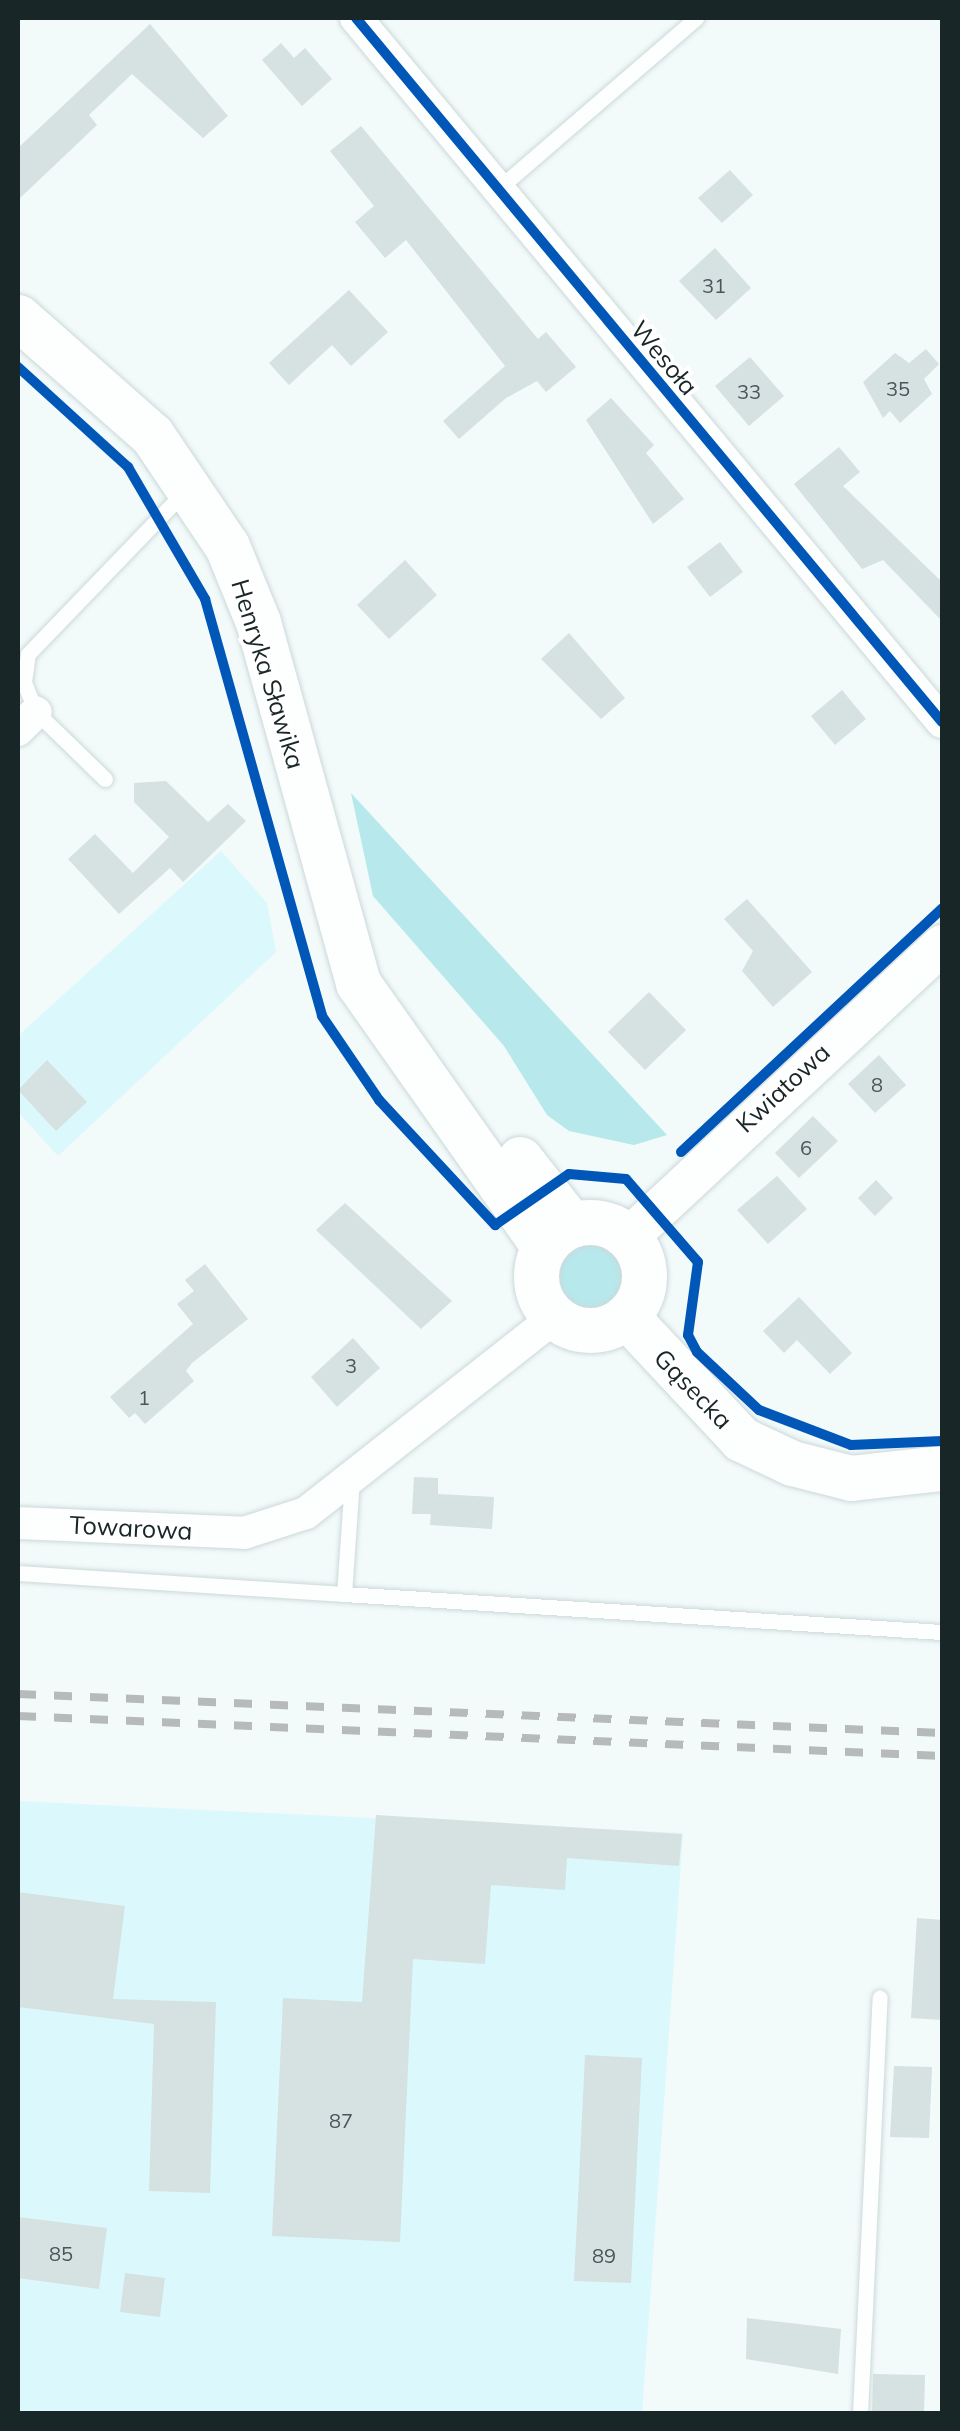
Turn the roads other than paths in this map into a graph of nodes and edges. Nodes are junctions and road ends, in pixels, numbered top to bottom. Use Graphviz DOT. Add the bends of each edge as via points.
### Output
graph roads {
  1 [pos="356,18"];
  2 [pos="696,18"];
  3 [pos="498,189"];
  4 [pos="18,317"];
  5 [pos="190,486"];
  6 [pos="27,721"];
  7 [pos="942,722"];
  8 [pos="104,779"];
  9 [pos="942,945"];
  10 [pos="558,1236"];
  11 [pos="629,1237"];
  12 [pos="555,1317"];
  13 [pos="626,1317"];
  14 [pos="942,1468"];
  15 [pos="352,1478"];
  16 [pos="18,1524"];
  17 [pos="18,1573"];
  18 [pos="344,1594"];
  19 [pos="942,1632"];
  20 [pos="880,1997"];
  21 [pos="860,2414"];
  1 -- 3 [label="street, Wesoła"];
  2 -- 3 [label="lane"];
  3 -- 7 [label="street, Wesoła"];
  4 -- 5 [label="main road, Henryka Sławika" via="101,384"];
  5 -- 6 [label="lane" via="28,654"];
  5 -- 10 [label="main road, Henryka Sławika" via="258,622 345,932 376,1017"];
  6 -- 8 [label="lane"];
  9 -- 11 [label="street, Kwiatowa"];
  10 -- 11 [label="main road" via="598,1222"];
  10 -- 12 [label="main road" via="538,1292"];
  11 -- 13 [label="main road" via="645,1275"];
  12 -- 13 [label="main road" via="584,1330"];
  12 -- 15 [label="street"];
  13 -- 14 [label="main road, Gąsecka" via="741,1438 792,1463 851,1478"];
  15 -- 16 [label="street, Towarowa" via="306,1512 244,1533"];
  15 -- 18 [label="lane"];
  17 -- 18 [label="lane"];
  18 -- 19 [label="lane"];
  20 -- 21 [label="lane"];
}
